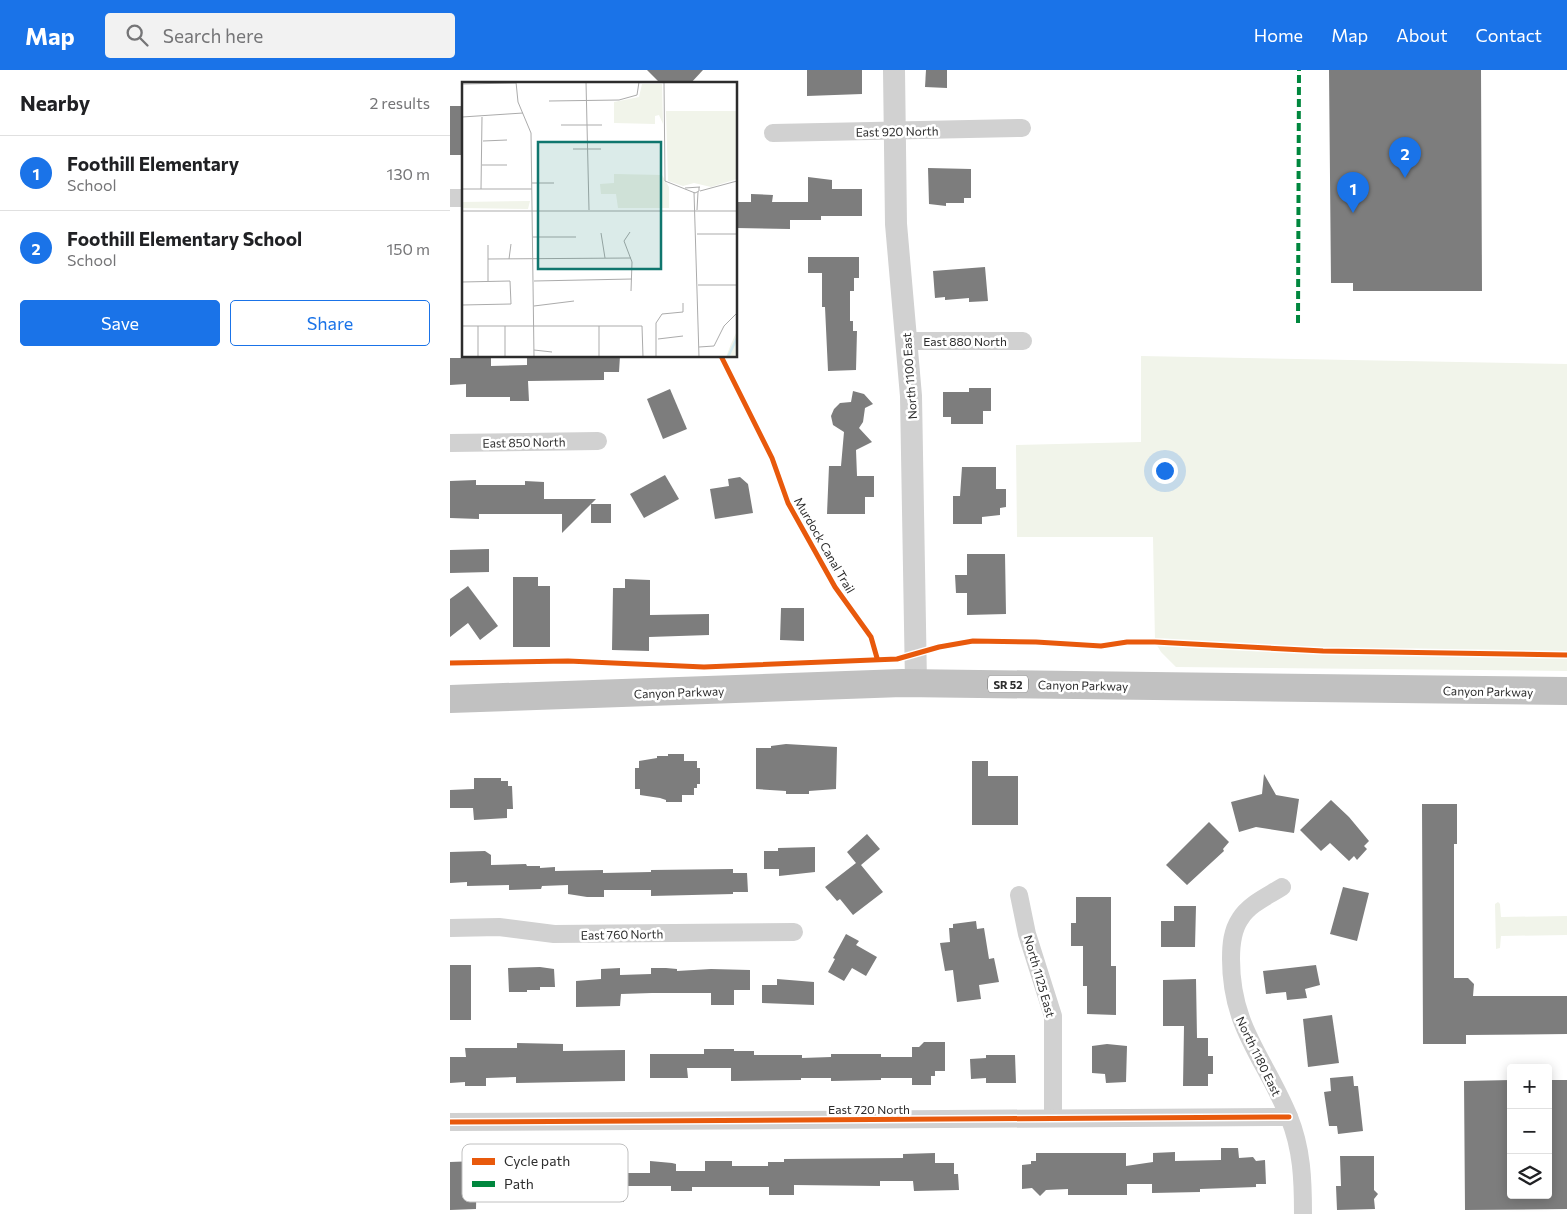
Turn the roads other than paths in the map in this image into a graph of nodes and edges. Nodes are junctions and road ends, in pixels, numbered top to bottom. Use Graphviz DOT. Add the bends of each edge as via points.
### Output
graph roads {
  1 [pos="894,70"];
  2 [pos="1022,128"];
  3 [pos="894,132"];
  4 [pos="773,133"];
  5 [pos="908,341"];
  6 [pos="1023,341"];
  7 [pos="598,441"];
  8 [pos="450,443"];
  9 [pos="916,683"];
  10 [pos="1567,691"];
  11 [pos="450,698"];
  12 [pos="1282,887"];
  13 [pos="1019,895"];
  14 [pos="450,928"];
  15 [pos="794,932"];
  16 [pos="1289,1117"];
  17 [pos="1053,1118"];
  18 [pos="450,1122"];
  19 [pos="1303,1214"];
  1 -- 3 [label="street, North 1100 East"];
  2 -- 3 [label="street, East 920 North"];
  3 -- 4 [label="street, East 920 North"];
  3 -- 5 [label="street, North 1100 East" via="896,224"];
  5 -- 6 [label="street, East 880 North"];
  5 -- 9 [label="street, North 1100 East" via="913,443"];
  7 -- 8 [label="street, East 850 North"];
  9 -- 10 [label="highway, Canyon Parkway / SR 52"];
  9 -- 11 [label="highway, Canyon Parkway / SR 52"];
  12 -- 16 [label="street, North 1180 East" via="1248,908 1240,918 1235,927 1231,962 1234,997 1242,1024"];
  13 -- 17 [label="street, North 1125 East" via="1027,934 1053,1016"];
  14 -- 15 [label="street, East 760 North" via="499,927 554,934"];
  16 -- 17 [label="street, East 720 North"];
  16 -- 19 [label="street, North 1180 East" via="1300,1152"];
  17 -- 18 [label="street, East 720 North"];
}
